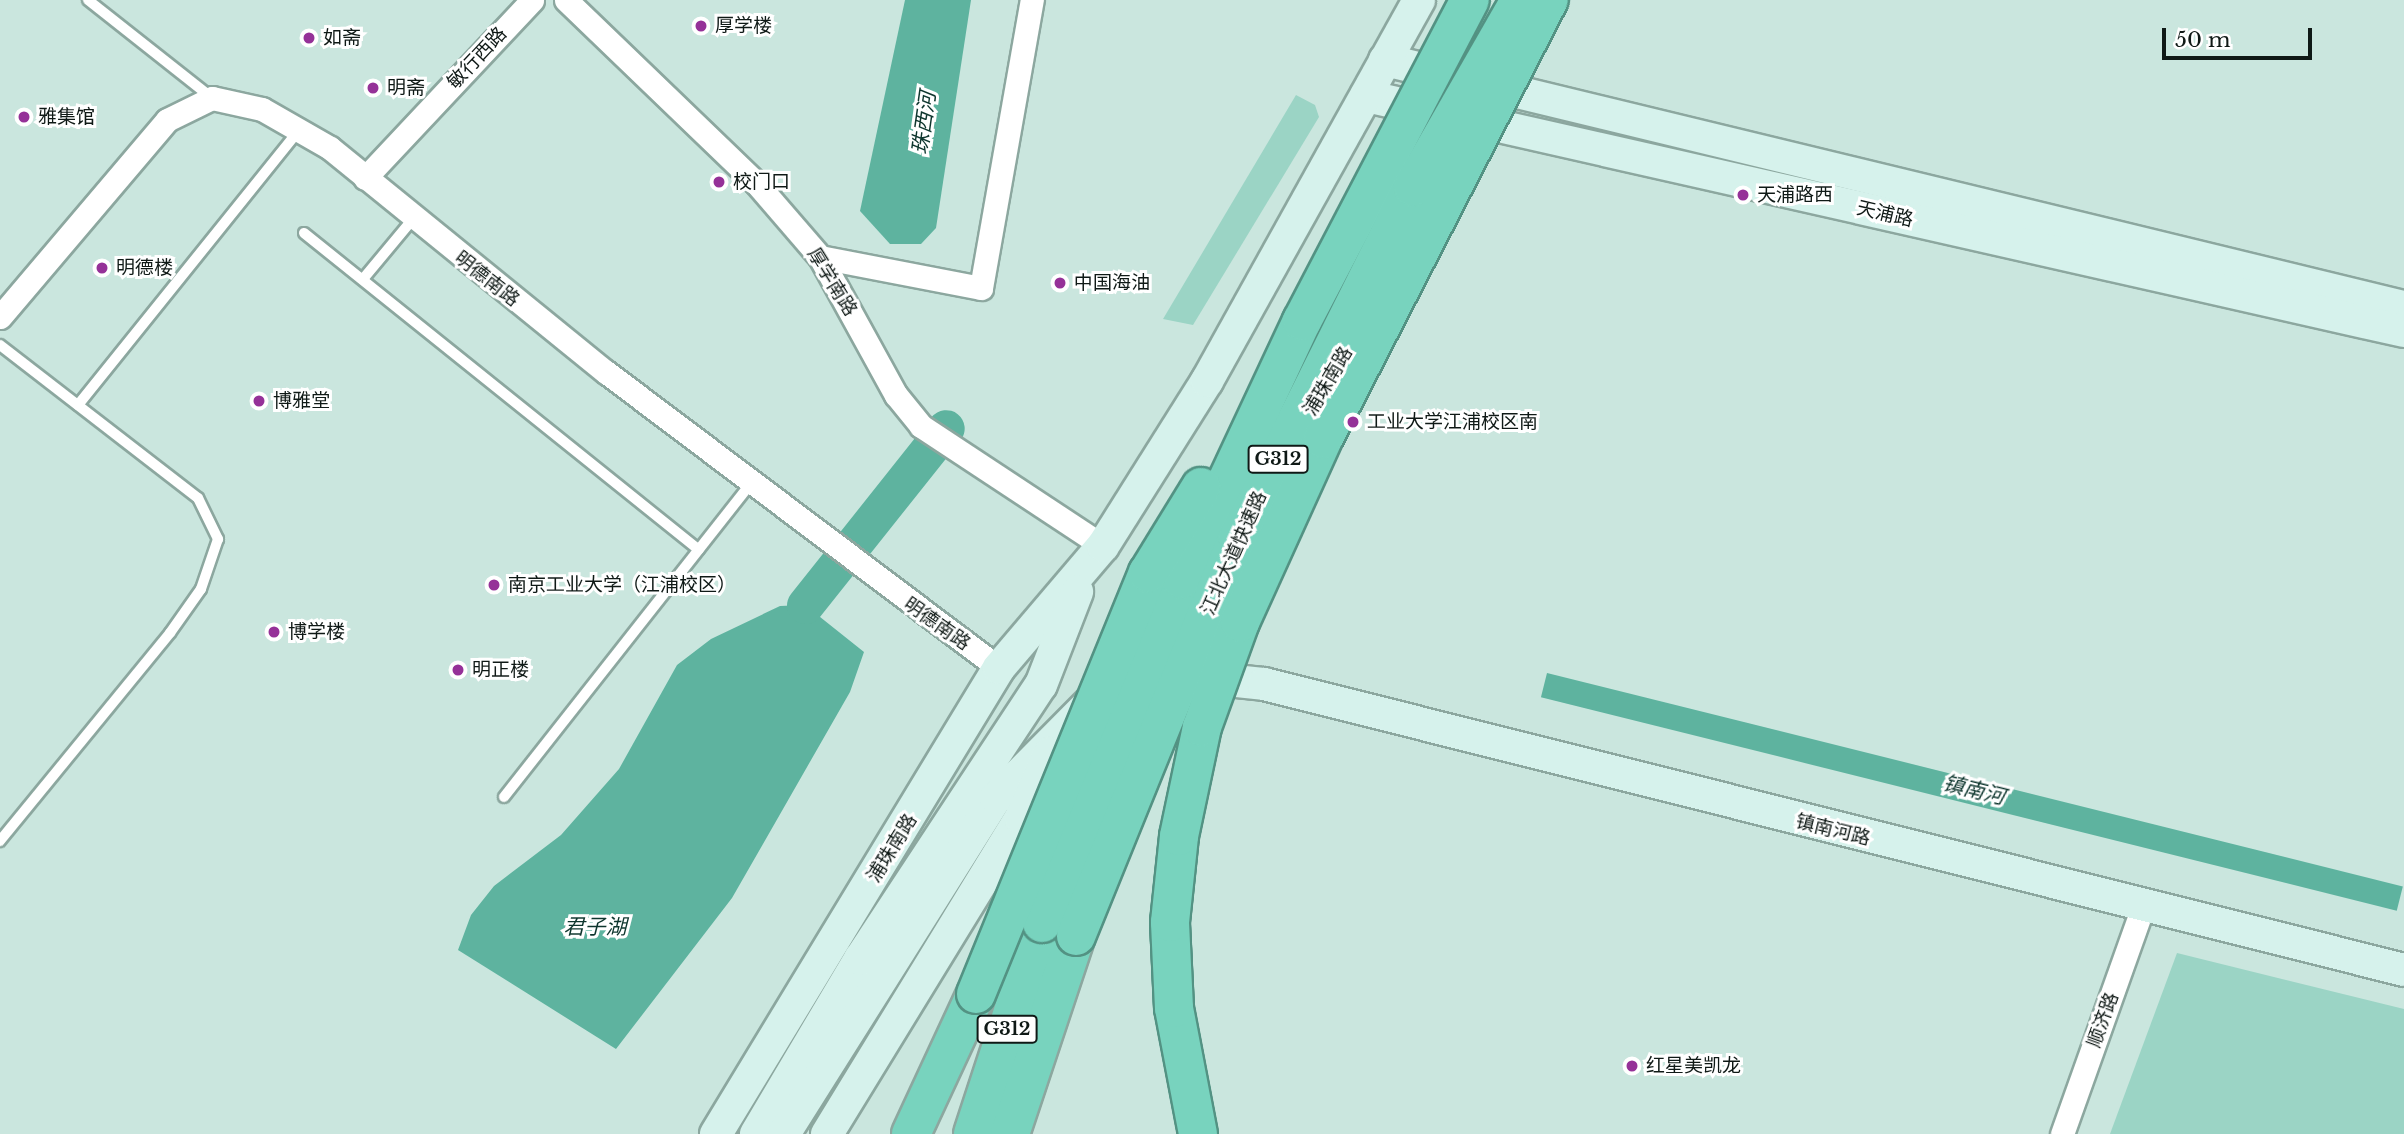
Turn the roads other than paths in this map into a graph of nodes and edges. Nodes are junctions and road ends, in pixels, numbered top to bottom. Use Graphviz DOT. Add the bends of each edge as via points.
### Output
graph roads {
  1 [pos="88,0"];
  2 [pos="532,0"];
  3 [pos="566,0"];
  4 [pos="1032,0"];
  5 [pos="1419,0"];
  6 [pos="1470,0"];
  7 [pos="1520,0"];
  8 [pos="1549,0"];
  9 [pos="1557,0"];
  10 [pos="1385,61"];
  11 [pos="1504,89"];
  12 [pos="1366,96"];
  13 [pos="212,98"];
  14 [pos="1483,122"];
  15 [pos="299,130"];
  16 [pos="365,178"];
  17 [pos="413,219"];
  18 [pos="304,233"];
  19 [pos="820,257"];
  20 [pos="362,279"];
  21 [pos="2404,307"];
  22 [pos="0,317"];
  23 [pos="1303,321"];
  24 [pos="2404,331"];
  25 [pos="0,345"];
  26 [pos="78,405"];
  27 [pos="750,484"];
  28 [pos="1103,546"];
  29 [pos="699,550"];
  30 [pos="1083,574"];
  31 [pos="1188,616"];
  32 [pos="999,667"];
  33 [pos="1127,670"];
  34 [pos="1264,684"];
  35 [pos="1060,729"];
  36 [pos="504,797"];
  37 [pos="0,841"];
  38 [pos="2143,906"];
  39 [pos="2404,970"];
  40 [pos="716,1134"];
  41 [pos="756,1134"];
  42 [pos="784,1134"];
  43 [pos="827,1134"];
  44 [pos="911,1134"];
  45 [pos="973,1134"];
  46 [pos="1010,1134"];
  47 [pos="1198,1134"];
  48 [pos="2062,1134"];
  1 -- 13 [label="lane"];
  2 -- 16 [label="street, 敏行西路"];
  3 -- 19 [label="street, 厚学南路" via="757,184"];
  4 -- 19 [label="street" via="981,288"];
  5 -- 10 [label="street, 浦珠南路"];
  6 -- 23 [label="highway, 江北大道快速路 / G312, bridge"];
  7 -- 46 [label="highway, 江北大道快速路 / G312, bridge" via="1413,187 1238,538 1076,936"];
  8 -- 47 [label="highway, bridge" via="1323,439 1240,622 1202,727 1179,836 1170,922 1174,1008"];
  9 -- 11 [label="street, 浦珠南路"];
  10 -- 11 [label="street"];
  10 -- 12 [label="street, 浦珠南路"];
  11 -- 14 [label="street, 浦珠南路"];
  11 -- 21 [label="street"];
  12 -- 14 [label="street, 天浦路"];
  12 -- 28 [label="street, 浦珠南路" via="1207,381"];
  13 -- 15 [label="street, 明德南路" via="262,109"];
  13 -- 22 [label="street" via="167,120"];
  14 -- 24 [label="street, 天浦路"];
  14 -- 31 [label="street, 浦珠南路"];
  15 -- 16 [label="street, 明德南路"];
  15 -- 26 [label="lane"];
  16 -- 17 [label="street, 明德南路"];
  17 -- 20 [label="lane"];
  17 -- 27 [label="street, 明德南路"];
  18 -- 20 [label="lane"];
  19 -- 28 [label="street, 厚学南路" via="895,395 921,426"];
  20 -- 29 [label="lane"];
  23 -- 44 [label="highway, bridge" via="1148,573 976,994"];
  23 -- 45 [label="highway, 江北大道快速路 / G312, bridge" via="1113,735"];
  25 -- 26 [label="lane"];
  26 -- 37 [label="lane" via="198,498 218,539 201,589 170,633"];
  27 -- 29 [label="lane"];
  27 -- 32 [label="street, 明德南路"];
  28 -- 30 [label="street, 浦珠南路"];
  29 -- 36 [label="lane"];
  30 -- 32 [label="street, 浦珠南路"];
  30 -- 41 [label="street, 浦珠南路" via="1041,685 860,960"];
  31 -- 33 [label="street, 浦珠南路"];
  31 -- 34 [label="street"];
  32 -- 40 [label="street, 浦珠南路"];
  33 -- 34 [label="street, 镇南河路"];
  33 -- 35 [label="street, 浦珠南路"];
  34 -- 38 [label="street, 镇南河路"];
  35 -- 42 [label="street, 浦珠南路" via="996,798"];
  35 -- 43 [label="street, 浦珠南路" via="1021,818"];
  38 -- 39 [label="street, 镇南河路"];
  38 -- 48 [label="street, 顺济路"];
}
